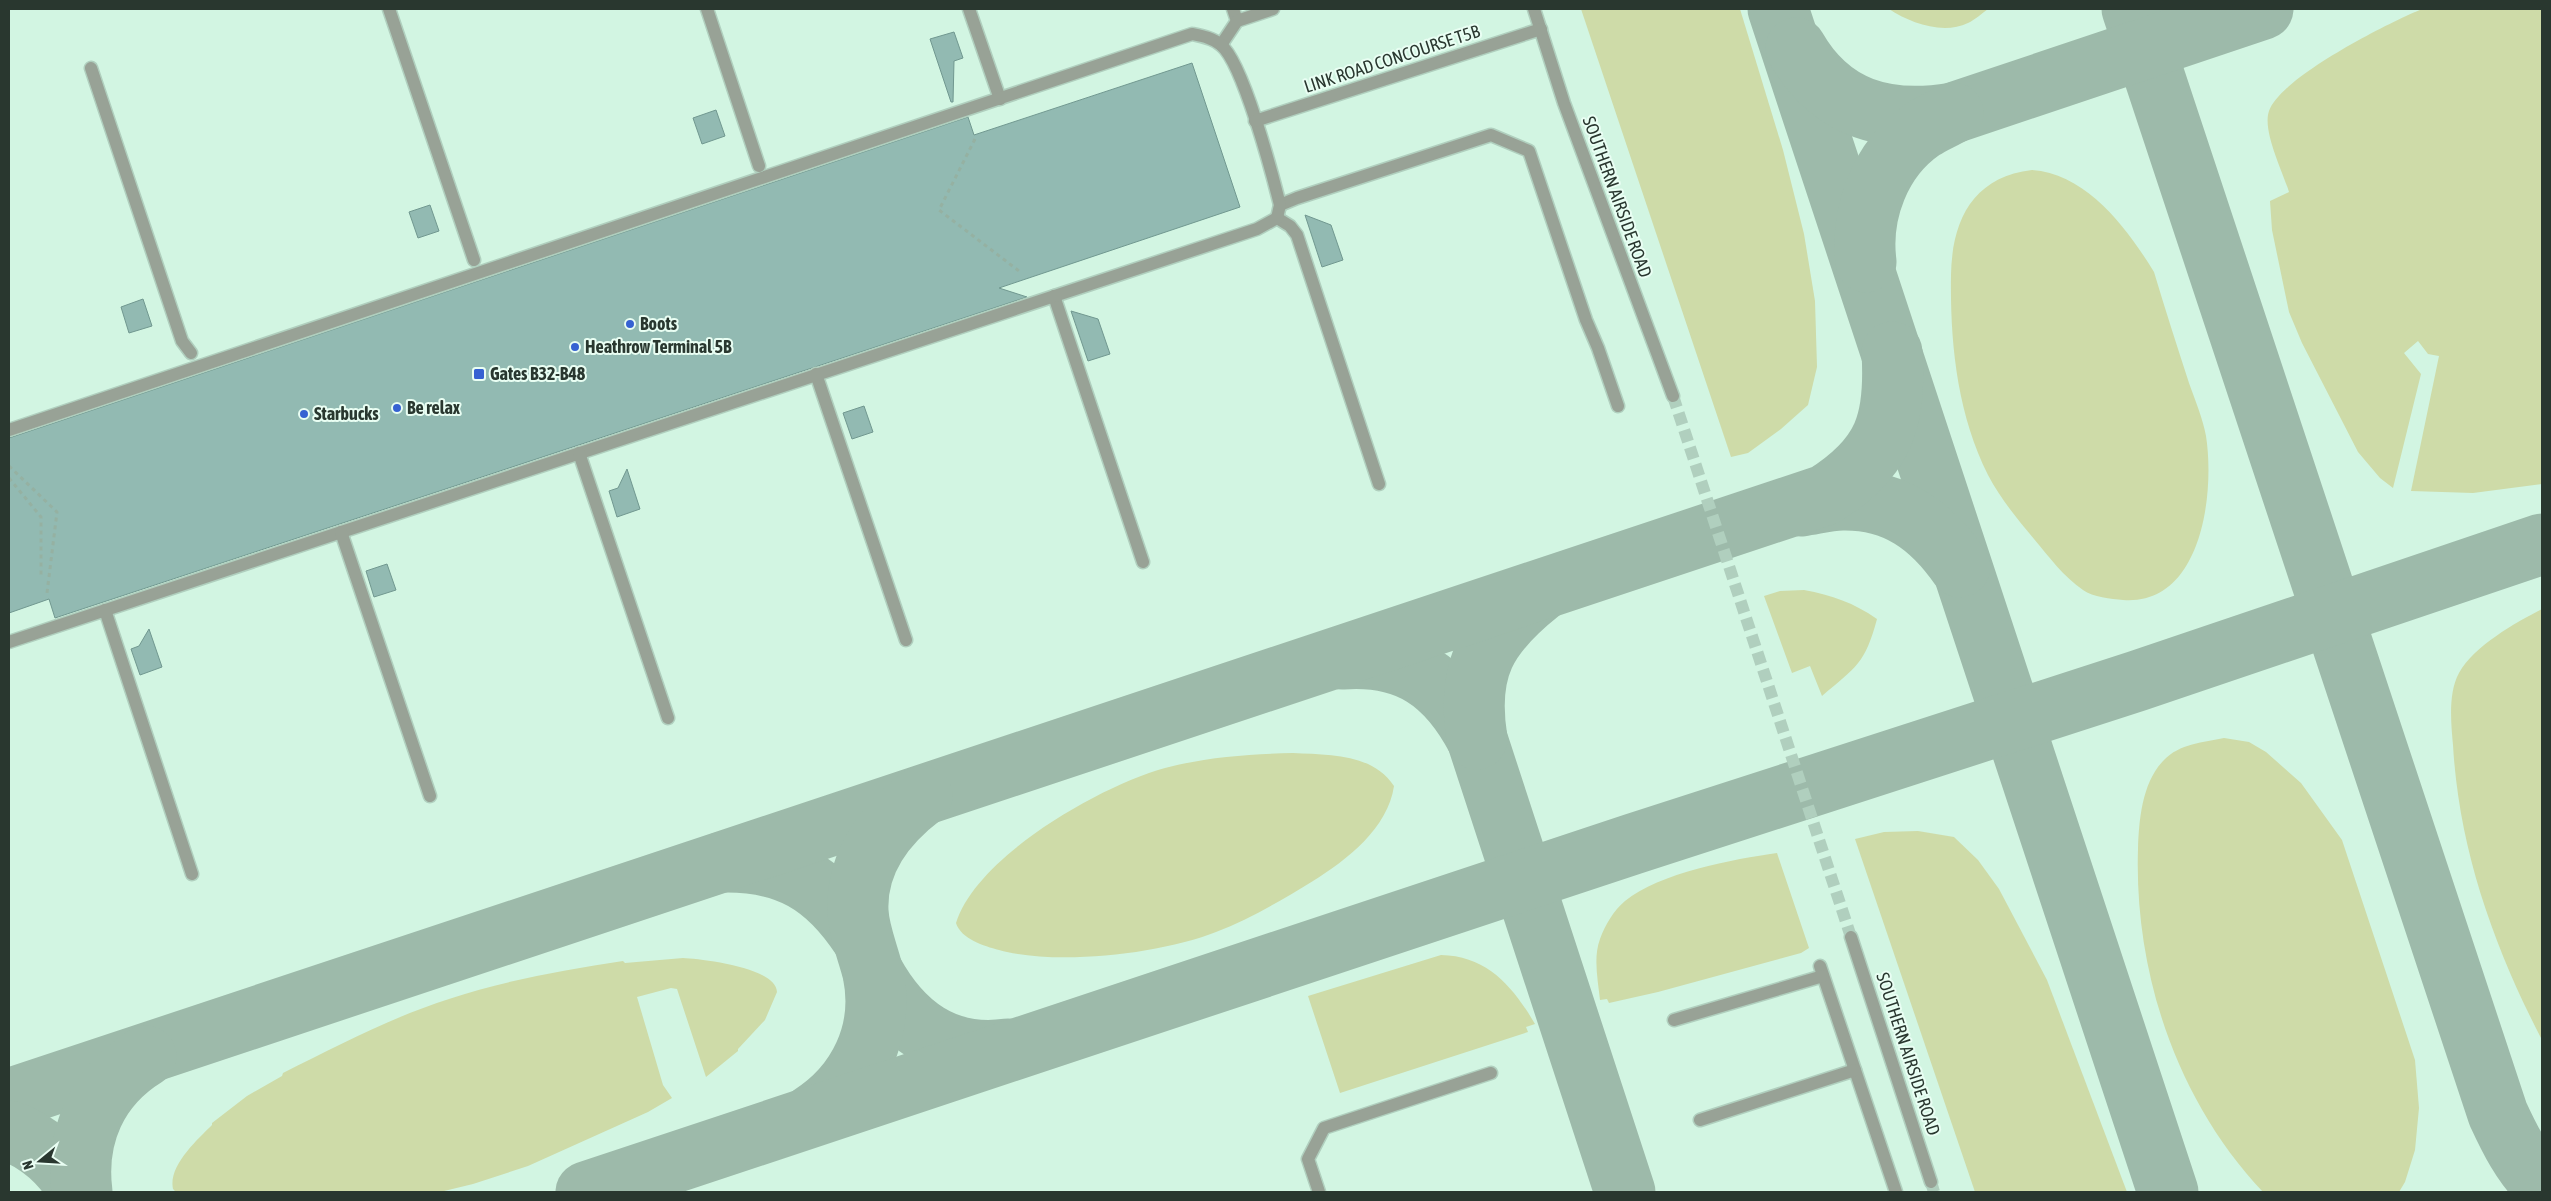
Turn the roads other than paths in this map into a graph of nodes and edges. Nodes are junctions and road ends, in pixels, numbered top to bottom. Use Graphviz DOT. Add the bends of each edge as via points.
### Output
graph roads {
  1 [pos="389,9"];
  2 [pos="707,9"];
  3 [pos="969,9"];
  4 [pos="1233,9"];
  5 [pos="1273,9"];
  6 [pos="1534,9"];
  7 [pos="1237,21"];
  8 [pos="1541,29"];
  9 [pos="1221,45"];
  10 [pos="91,68"];
  11 [pos="1000,99"];
  12 [pos="1255,121"];
  13 [pos="759,166"];
  14 [pos="1279,212"];
  15 [pos="474,260"];
  16 [pos="1054,296"];
  17 [pos="191,353"];
  18 [pos="816,374"];
  19 [pos="1673,396"];
  20 [pos="1618,406"];
  21 [pos="9,430"];
  22 [pos="579,453"];
  23 [pos="1379,484"];
  24 [pos="341,532"];
  25 [pos="1143,562"];
  26 [pos="104,610"];
  27 [pos="906,640"];
  28 [pos="9,642"];
  29 [pos="668,718"];
  30 [pos="430,796"];
  31 [pos="192,874"];
  32 [pos="1851,937"];
  33 [pos="1674,1020"];
  34 [pos="1855,1070"];
  35 [pos="1490,1073"];
  36 [pos="1700,1120"];
  37 [pos="1931,1182"];
  38 [pos="1319,1192"];
  39 [pos="1896,1192"];
  1 -- 15 [label="street"];
  2 -- 13 [label="street"];
  3 -- 11 [label="street"];
  4 -- 7 [label="street"];
  5 -- 7 [label="street"];
  6 -- 8 [label="street, SOUTHERN AIRSIDE ROAD"];
  7 -- 9 [label="street"];
  8 -- 12 [label="street, LINK ROAD CONCOURSE T5B"];
  8 -- 19 [label="street, SOUTHERN AIRSIDE ROAD" via="1564,103"];
  9 -- 11 [label="street" via="1192,34"];
  9 -- 12 [label="street" via="1236,65"];
  10 -- 17 [label="street" via="182,341"];
  11 -- 21 [label="street"];
  12 -- 14 [label="street"];
  14 -- 16 [label="street" via="1257,229"];
  14 -- 20 [label="street" via="1297,198 1491,135 1529,151"];
  14 -- 23 [label="street" via="1297,235"];
  16 -- 18 [label="street"];
  16 -- 25 [label="street"];
  18 -- 22 [label="street"];
  18 -- 27 [label="street"];
  22 -- 24 [label="street"];
  22 -- 29 [label="street"];
  24 -- 26 [label="street"];
  24 -- 30 [label="street"];
  26 -- 28 [label="street"];
  26 -- 31 [label="street"];
  32 -- 37 [label="street, SOUTHERN AIRSIDE ROAD"];
  33 -- 34 [label="street" via="1822,971"];
  34 -- 36 [label="street"];
  34 -- 39 [label="street"];
  35 -- 38 [label="street" via="1324,1128 1308,1159"];
}
